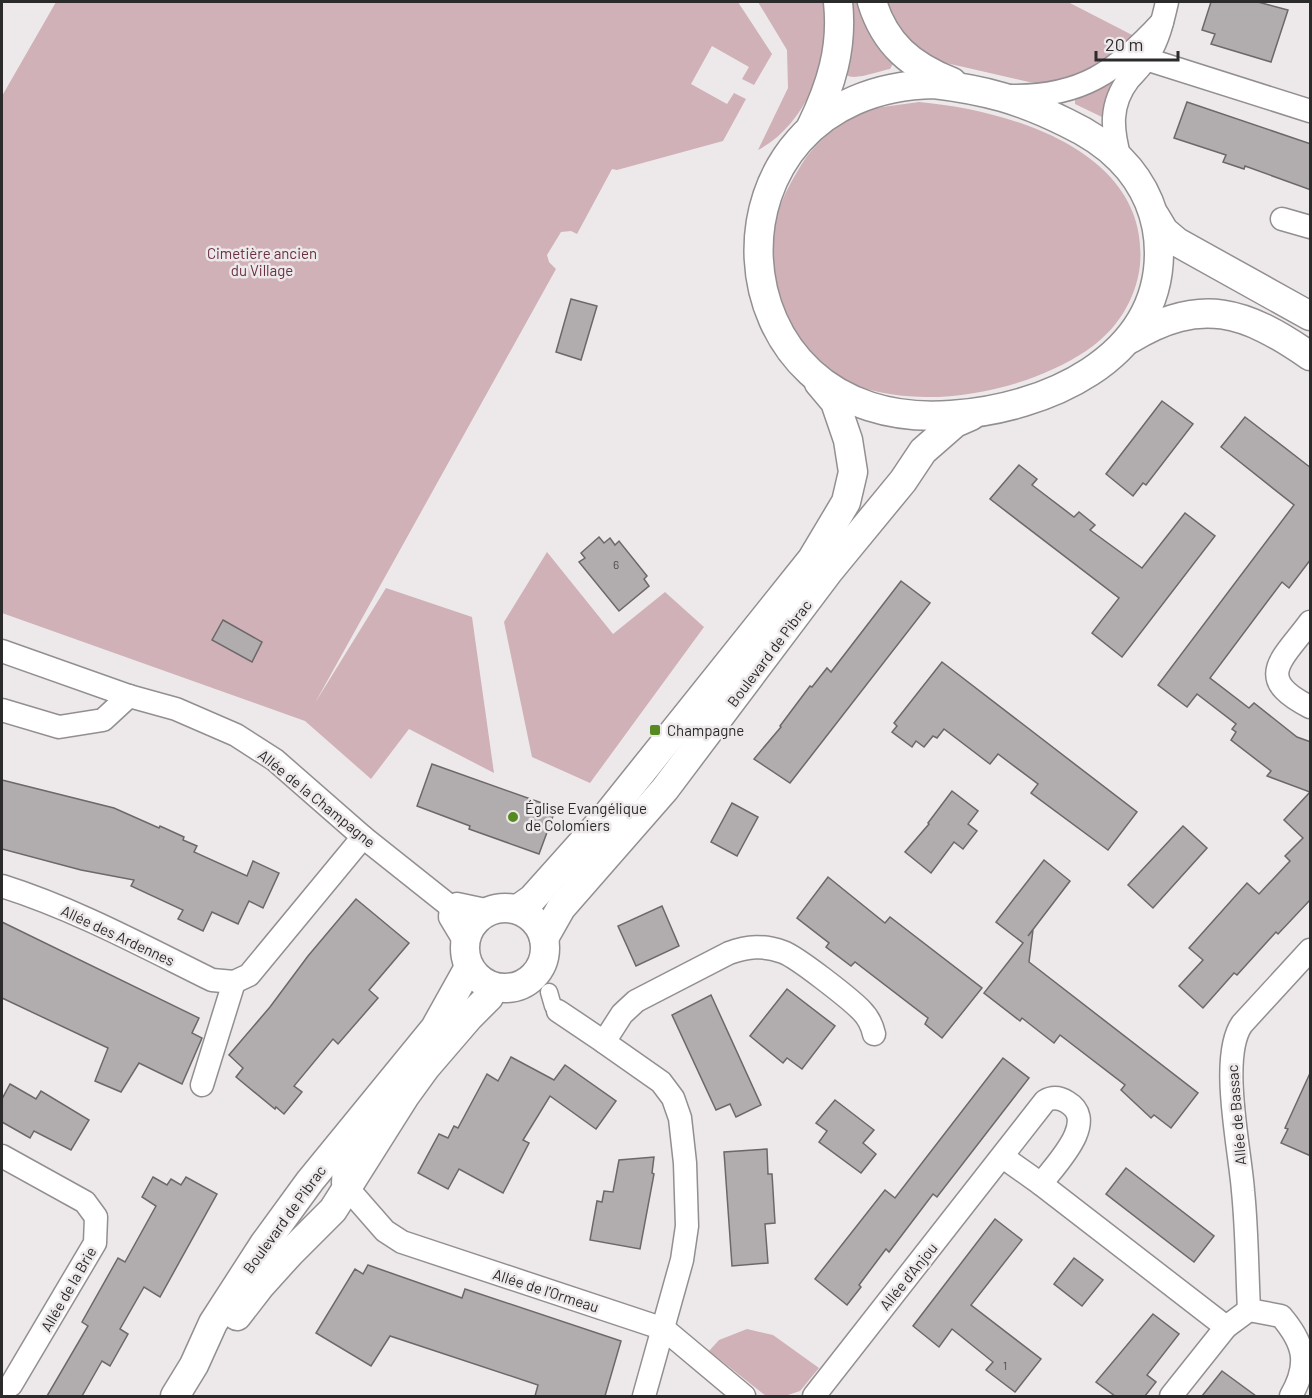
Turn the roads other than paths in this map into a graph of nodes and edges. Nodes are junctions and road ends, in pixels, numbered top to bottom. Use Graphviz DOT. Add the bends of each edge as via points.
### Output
graph roads {
  1 [pos="838,2"];
  2 [pos="872,2"];
  3 [pos="1165,12"];
  4 [pos="1146,59"];
  5 [pos="968,88"];
  6 [pos="1002,96"];
  7 [pos="1311,111"];
  8 [pos="810,129"];
  9 [pos="1120,159"];
  10 [pos="1155,216"];
  11 [pos="1282,219"];
  12 [pos="1311,227"];
  13 [pos="1311,316"];
  14 [pos="1128,340"];
  15 [pos="1311,356"];
  16 [pos="812,374"];
  17 [pos="984,411"];
  18 [pos="1311,622"];
  19 [pos="2,651"];
  20 [pos="129,696"];
  21 [pos="1311,707"];
  22 [pos="2,710"];
  23 [pos="363,837"];
  24 [pos="2,886"];
  25 [pos="451,907"];
  26 [pos="504,910"];
  27 [pos="544,938"];
  28 [pos="1311,950"];
  29 [pos="467,954"];
  30 [pos="234,982"];
  31 [pos="493,987"];
  32 [pos="554,1002"];
  33 [pos="874,1034"];
  34 [pos="604,1042"];
  35 [pos="389,1083"];
  36 [pos="202,1085"];
  37 [pos="2,1156"];
  38 [pos="1003,1157"];
  39 [pos="1041,1184"];
  40 [pos="347,1189"];
  41 [pos="1248,1310"];
  42 [pos="1226,1326"];
  43 [pos="663,1329"];
  44 [pos="194,1365"];
  45 [pos="2,1390"];
  46 [pos="176,1396"];
  47 [pos="644,1396"];
  48 [pos="744,1396"];
  49 [pos="814,1396"];
  50 [pos="1171,1396"];
  51 [pos="1290,1396"];
  1 -- 8 [label="street" via="840,24 834,70"];
  2 -- 5 [label="street" via="891,42 928,71"];
  3 -- 4 [label="street"];
  3 -- 6 [label="street" via="1129,56 1083,85 1056,94"];
  4 -- 7 [label="street"];
  4 -- 9 [label="street" via="1119,95 1113,136"];
  5 -- 6 [label="street"];
  5 -- 8 [label="street" via="934,84 875,92 840,106"];
  6 -- 9 [label="street" via="1076,127"];
  8 -- 16 [label="street" via="772,183 764,202 757,244 760,280 769,313 793,353"];
  9 -- 10 [label="street" via="1139,182"];
  10 -- 13 [label="street" via="1177,242"];
  10 -- 14 [label="street" via="1160,249 1157,280 1148,311"];
  11 -- 12 [label="street"];
  14 -- 15 [label="street" via="1181,315 1214,314 1246,320"];
  14 -- 17 [label="street" via="1077,380 1030,399"];
  16 -- 17 [label="street" via="842,396 884,412 936,416"];
  16 -- 26 [label="street, Boulevard de Pibrac" via="835,402 848,440 853,472 840,515 812,559 608,814 532,899"];
  17 -- 27 [label="street, Boulevard de Pibrac" via="955,423 923,451 666,789 561,908"];
  18 -- 21 [label="street" via="1282,659 1276,680 1282,689"];
  19 -- 20 [label="street, Allée de la Champagne"];
  20 -- 22 [label="street" via="103,720 59,727"];
  20 -- 23 [label="street, Allée de la Champagne" via="176,709 236,735 275,760"];
  23 -- 25 [label="street, Allée de la Champagne"];
  23 -- 30 [label="street" via="249,975"];
  24 -- 30 [label="street, Allée des Ardennes" via="92,921 212,980"];
  25 -- 26 [label="street" via="458,904"];
  25 -- 29 [label="street" via="450,917"];
  26 -- 27 [label="street" via="530,916"];
  26 -- 29 [label="street" via="478,918 470,929"];
  27 -- 31 [label="street" via="546,951 536,975 526,984 510,989"];
  28 -- 41 [label="street, Allée de Bassac" via="1242,1024 1232,1050"];
  29 -- 31 [label="street" via="475,976"];
  29 -- 35 [label="street, Boulevard de Pibrac" via="435,1028"];
  30 -- 36 [label="street"];
  31 -- 40 [label="street, Boulevard de Pibrac" via="489,997 405,1096"];
  32 -- 34 [label="street"];
  33 -- 34 [label="street" via="861,1010 790,955 770,948 749,947 729,953 636,1000"];
  34 -- 43 [label="street" via="661,1082 673,1098 680,1118 687,1226"];
  35 -- 40 [label="street, Boulevard de Pibrac" via="379,1111 344,1164"];
  35 -- 44 [label="street, Boulevard de Pibrac" via="264,1244 213,1323"];
  37 -- 45 [label="street, Allée de la Brie" via="85,1202 96,1217 95,1243 11,1385"];
  38 -- 39 [label="street"];
  38 -- 39 [label="street, Allée d'Anjou" via="1045,1101 1059,1098 1071,1105 1078,1114 1076,1136"];
  38 -- 49 [label="street, Allée d'Anjou"];
  39 -- 42 [label="street"];
  40 -- 43 [label="street, Allée de l'Ormeau" via="385,1231 402,1242"];
  40 -- 44 [label="street, Boulevard de Pibrac" via="333,1210 268,1277"];
  41 -- 42 [label="street"];
  41 -- 51 [label="street" via="1281,1316 1298,1341 1302,1370"];
  42 -- 50 [label="street"];
  43 -- 47 [label="street"];
  43 -- 48 [label="street, Allée de l'Ormeau"];
  44 -- 46 [label="street, Boulevard de Pibrac"];
}
